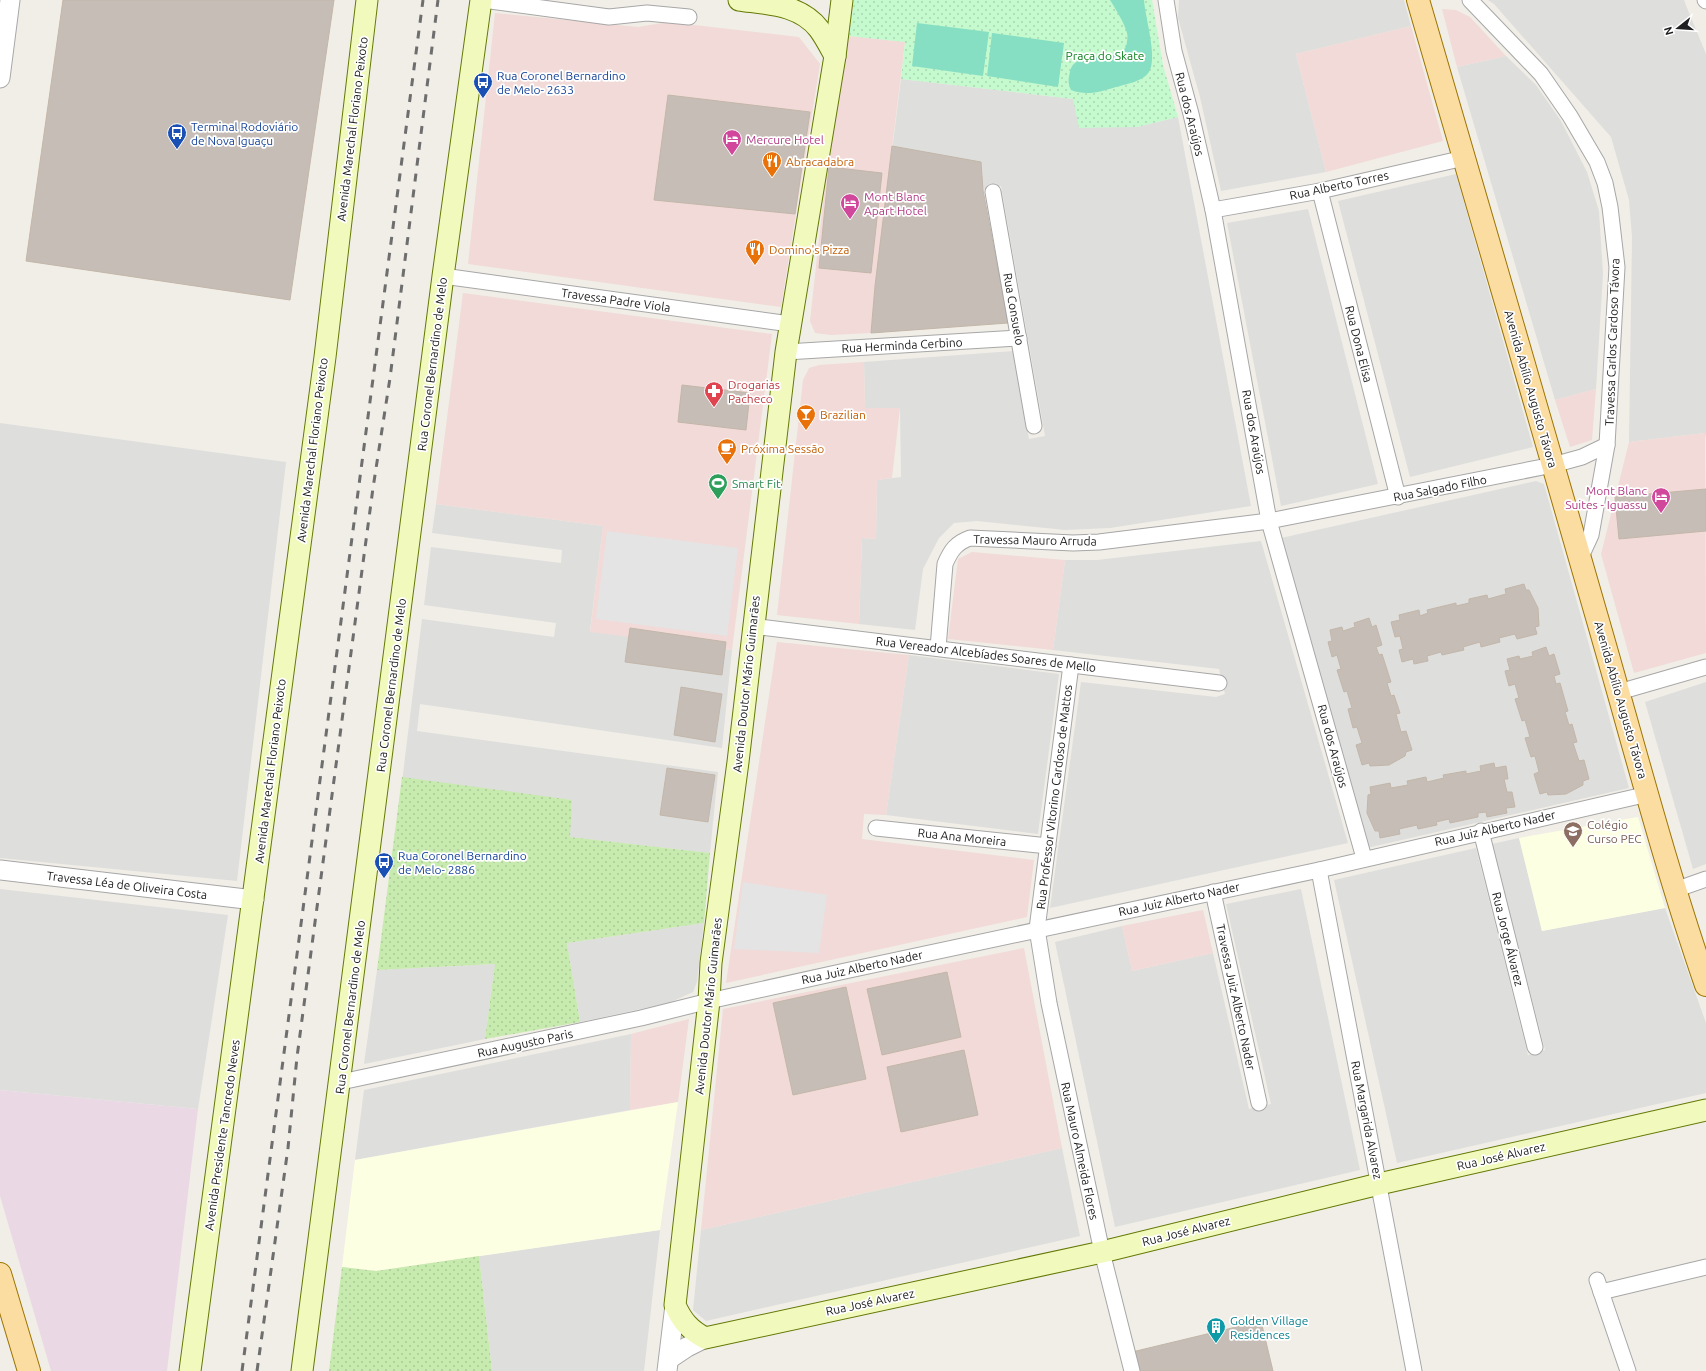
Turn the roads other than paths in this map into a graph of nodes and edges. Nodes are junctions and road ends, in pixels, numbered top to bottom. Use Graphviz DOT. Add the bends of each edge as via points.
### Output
graph roads {
  1 [pos="10,0"];
  2 [pos="367,0"];
  3 [pos="482,0"];
  4 [pos="739,0"];
  5 [pos="807,0"];
  6 [pos="842,0"];
  7 [pos="1166,0"];
  8 [pos="1418,0"];
  9 [pos="1470,0"];
  10 [pos="779,5"];
  11 [pos="689,17"];
  12 [pos="835,56"];
  13 [pos="0,78"];
  14 [pos="1464,158"];
  15 [pos="1320,190"];
  16 [pos="993,192"];
  17 [pos="1213,210"];
  18 [pos="443,276"];
  19 [pos="790,324"];
  20 [pos="1019,338"];
  21 [pos="786,352"];
  22 [pos="1034,426"];
  23 [pos="1607,445"];
  24 [pos="1553,465"];
  25 [pos="1398,497"];
  26 [pos="1269,521"];
  27 [pos="1580,559"];
  28 [pos="752,626"];
  29 [pos="938,648"];
  30 [pos="1071,665"];
  31 [pos="1706,667"];
  32 [pos="1220,683"];
  33 [pos="1619,692"];
  34 [pos="1648,794"];
  35 [pos="876,828"];
  36 [pos="1481,831"];
  37 [pos="1048,846"];
  38 [pos="1364,858"];
  39 [pos="0,870"];
  40 [pos="1319,870"];
  41 [pos="1706,879"];
  42 [pos="1676,890"];
  43 [pos="1213,892"];
  44 [pos="254,900"];
  45 [pos="1037,929"];
  46 [pos="1706,984"];
  47 [pos="709,1001"];
  48 [pos="1535,1047"];
  49 [pos="340,1082"];
  50 [pos="1259,1103"];
  51 [pos="1706,1110"];
  52 [pos="1379,1184"];
  53 [pos="1102,1252"];
  54 [pos="1706,1266"];
  55 [pos="0,1274"];
  56 [pos="675,1305"];
  57 [pos="0,1328"];
  58 [pos="705,1338"];
  59 [pos="27,1364"];
  60 [pos="668,1365"];
  61 [pos="190,1371"];
  62 [pos="302,1371"];
  63 [pos="1132,1371"];
  64 [pos="1414,1371"];
  65 [pos="1628,1371"];
  1 -- 13 [label="street"];
  2 -- 44 [label="main road, Avenida Marechal Floriano Peixoto" via="325,357"];
  3 -- 11 [label="street" via="609,17 647,13"];
  3 -- 18 [label="main road, Rua Coronel Bernardino de Melo"];
  4 -- 10 [label="main road"];
  5 -- 10 [label="main road"];
  6 -- 12 [label="main road, Avenida Doutor Mário Guimarães"];
  7 -- 17 [label="street, Rua dos Araújos" via="1174,52"];
  8 -- 14 [label="main road, Avenida Abílio Augusto Távora"];
  9 -- 23 [label="street, Travessa Carlos Cardoso Távora" via="1541,74 1590,150 1605,183 1617,267"];
  10 -- 12 [label="main road" via="808,18 819,28"];
  12 -- 19 [label="main road, Avenida Doutor Mário Guimarães"];
  14 -- 15 [label="street, Rua Alberto Torres"];
  14 -- 24 [label="main road, Avenida Abílio Augusto Távora"];
  15 -- 17 [label="street, Rua Alberto Torres"];
  15 -- 25 [label="street, Rua Dona Elisa"];
  16 -- 20 [label="street, Rua Consuelo"];
  17 -- 26 [label="street, Rua dos Araújos"];
  18 -- 19 [label="street, Travessa Padre Viola"];
  18 -- 49 [label="main road, Rua Coronel Bernardino de Melo"];
  19 -- 21 [label="main road, Avenida Doutor Mário Guimarães"];
  20 -- 21 [label="street, Rua Herminda Cerbino"];
  20 -- 22 [label="street, Rua Consuelo"];
  21 -- 28 [label="main road, Avenida Doutor Mário Guimarães"];
  23 -- 24 [label="street, Rua Salgado Filho" via="1582,457"];
  23 -- 27 [label="street, Travessa Carlos Cardoso Távora" via="1591,535"];
  24 -- 25 [label="street, Rua Salgado Filho"];
  24 -- 27 [label="main road, Avenida Abílio Augusto Távora"];
  25 -- 26 [label="street, Rua Salgado Filho"];
  26 -- 29 [label="street, Travessa Mauro Arruda" via="1099,542 970,538 955,545 945,564"];
  26 -- 38 [label="street, Rua dos Araújos"];
  27 -- 33 [label="main road, Avenida Abílio Augusto Távora"];
  28 -- 29 [label="street, Rua Vereador Alcebíades Soares de Mello"];
  28 -- 47 [label="main road, Avenida Doutor Mário Guimarães" via="738,762 711,963"];
  29 -- 30 [label="street, Rua Vereador Alcebíades Soares de Mello"];
  30 -- 32 [label="street, Rua Vereador Alcebíades Soares de Mello"];
  30 -- 37 [label="street, Rua Professor Vitorino Cardoso de Mattos"];
  31 -- 33 [label="street"];
  33 -- 34 [label="main road, Avenida Abílio Augusto Távora"];
  34 -- 36 [label="street, Rua Juiz Alberto Nader"];
  34 -- 42 [label="main road, Avenida Abílio Augusto Távora"];
  35 -- 37 [label="street, Rua Ana Moreira"];
  36 -- 38 [label="street, Rua Juiz Alberto Nader"];
  36 -- 48 [label="street, Rua Jorge Álvarez"];
  37 -- 45 [label="street, Rua Professor Vitorino Cardoso de Mattos"];
  38 -- 40 [label="street, Rua Juiz Alberto Nader"];
  39 -- 44 [label="street, Travessa Léa de Oliveira Costa"];
  40 -- 43 [label="street, Rua Juiz Alberto Nader"];
  40 -- 52 [label="street, Rua Margarida Alvarez"];
  41 -- 42 [label="street"];
  42 -- 46 [label="main road, Avenida Abílio Augusto Távora"];
  43 -- 45 [label="street, Rua Juiz Alberto Nader"];
  43 -- 50 [label="street, Travessa Juiz Alberto Nader"];
  44 -- 61 [label="main road, Avenida Presidente Tancredo Neves"];
  45 -- 47 [label="street, Rua Juiz Alberto Nader"];
  45 -- 53 [label="street, Rua Mauro Almeida Flores" via="1049,1003"];
  47 -- 49 [label="street, Rua Augusto Paris" via="641,1018"];
  47 -- 56 [label="main road, Avenida Doutor Mário Guimarães"];
  49 -- 62 [label="main road, Rua Coronel Bernardino de Melo"];
  51 -- 52 [label="main road, Rua José Alvarez"];
  52 -- 53 [label="main road, Rua José Alvarez"];
  52 -- 64 [label="street, Rua Margarida Alvarez"];
  53 -- 58 [label="main road, Rua José Alvarez"];
  53 -- 63 [label="street, Rua Mauro Almeida Flores"];
  54 -- 65 [label="street" via="1599,1286"];
  55 -- 59 [label="main road"];
  56 -- 58 [label="main road" via="686,1325"];
  56 -- 60 [label="street, Avenida Doutor Mário Guimarães"];
  57 -- 59 [label="main road"];
  58 -- 60 [label="street, Rua José Alvarez" via="687,1347"];
}
